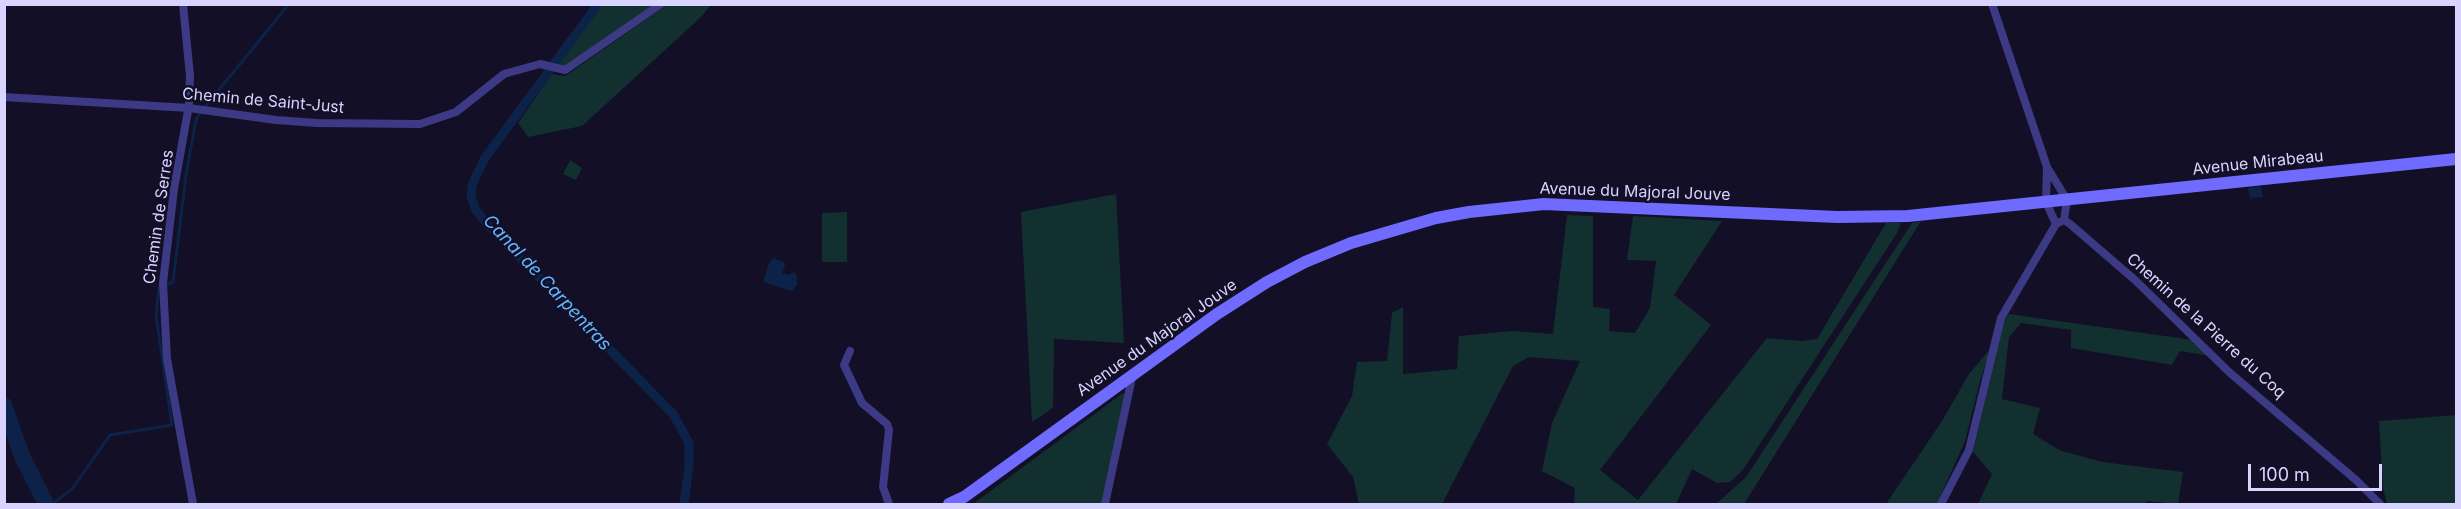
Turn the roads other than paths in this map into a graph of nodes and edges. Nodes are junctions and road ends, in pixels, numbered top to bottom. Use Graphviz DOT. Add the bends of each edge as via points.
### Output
graph roads {
  1 [pos="183,4"];
  2 [pos="660,4"];
  3 [pos="1992,4"];
  4 [pos="4,97"];
  5 [pos="189,108"];
  6 [pos="2457,159"];
  7 [pos="2047,167"];
  8 [pos="2065,200"];
  9 [pos="2046,202"];
  10 [pos="2060,222"];
  11 [pos="850,351"];
  12 [pos="1133,374"];
  13 [pos="960,501"];
  14 [pos="889,503"];
  15 [pos="193,504"];
  16 [pos="949,504"];
  17 [pos="1105,504"];
  18 [pos="1941,504"];
  19 [pos="2380,504"];
  1 -- 5 [label="street, Chemin de Serres"];
  2 -- 5 [label="street, Chemin de Saint-Just" via="566,70 540,64 504,74 456,112 420,124 276,120"];
  3 -- 7 [label="street"];
  4 -- 5 [label="street, Chemin de Saint-Just"];
  5 -- 15 [label="street, Chemin de Serres" via="174,189 163,284 167,359"];
  6 -- 8 [label="main road, Avenue Mirabeau"];
  7 -- 8 [label="street"];
  7 -- 9 [label="street"];
  8 -- 9 [label="main road, Avenue du Majoral Jouve"];
  8 -- 10 [label="street"];
  9 -- 10 [label="street"];
  9 -- 12 [label="main road, Avenue du Majoral Jouve" via="1869,217 1544,204 1436,218 1377,233 1305,262 1242,297"];
  10 -- 18 [label="street" via="2001,318 1969,450"];
  10 -- 19 [label="street, Chemin de la Pierre du Coq" via="2070,224 2135,280 2229,372"];
  11 -- 14 [label="street" via="844,365 862,403 889,430 883,478"];
  12 -- 13 [label="main road, Avenue du Majoral Jouve"];
  12 -- 17 [label="street"];
  13 -- 16 [label="main road, Avenue du Majoral Jouve"];
}
